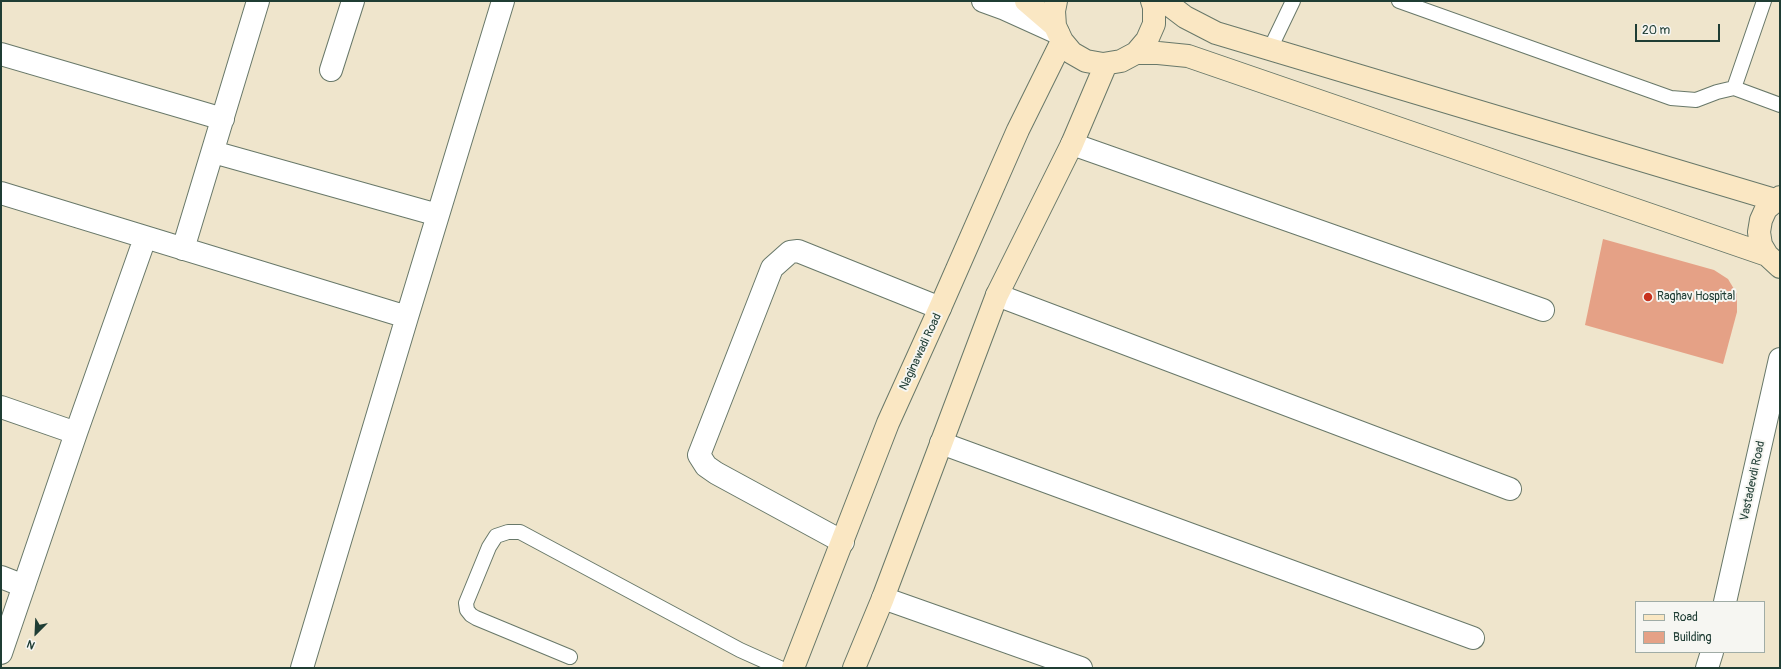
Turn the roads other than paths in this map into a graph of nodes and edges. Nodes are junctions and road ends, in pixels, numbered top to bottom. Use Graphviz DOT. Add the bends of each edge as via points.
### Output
graph roads {
  1 [pos="258,1"];
  2 [pos="352,1"];
  3 [pos="503,1"];
  4 [pos="983,1"];
  5 [pos="1026,1"];
  6 [pos="1056,1"];
  7 [pos="1152,1"];
  8 [pos="1164,1"];
  9 [pos="1293,1"];
  10 [pos="1397,1"];
  11 [pos="1764,1"];
  12 [pos="1058,33"];
  13 [pos="1270,49"];
  14 [pos="1136,53"];
  15 [pos="1,54"];
  16 [pos="1106,64"];
  17 [pos="330,70"];
  18 [pos="1734,88"];
  19 [pos="1780,105"];
  20 [pos="223,119"];
  21 [pos="1072,144"];
  22 [pos="213,152"];
  23 [pos="1,193"];
  24 [pos="1778,199"];
  25 [pos="438,215"];
  26 [pos="145,238"];
  27 [pos="183,249"];
  28 [pos="1773,261"];
  29 [pos="997,295"];
  30 [pos="940,308"];
  31 [pos="1543,310"];
  32 [pos="406,317"];
  33 [pos="1780,359"];
  34 [pos="1,407"];
  35 [pos="76,433"];
  36 [pos="941,443"];
  37 [pos="1510,489"];
  38 [pos="843,542"];
  39 [pos="1,577"];
  40 [pos="24,586"];
  41 [pos="883,598"];
  42 [pos="1725,601"];
  43 [pos="1473,638"];
  44 [pos="1,652"];
  45 [pos="1712,653"];
  46 [pos="570,657"];
  47 [pos="302,668"];
  48 [pos="780,668"];
  49 [pos="793,668"];
  50 [pos="854,668"];
  51 [pos="1080,668"];
  52 [pos="1707,668"];
  1 -- 20 [label="street"];
  2 -- 17 [label="street"];
  3 -- 25 [label="street"];
  4 -- 12 [label="street"];
  5 -- 12 [label="main road"];
  6 -- 12 [label="main road" via="1054,11"];
  7 -- 14 [label="main road" via="1154,24 1147,40"];
  8 -- 13 [label="main road" via="1185,17 1216,33"];
  9 -- 13 [label="lane"];
  10 -- 18 [label="lane" via="1670,98 1696,100"];
  11 -- 18 [label="lane"];
  12 -- 16 [label="main road" via="1072,53 1086,61"];
  12 -- 30 [label="main road, Naginawadi Road"];
  13 -- 24 [label="main road"];
  14 -- 16 [label="main road" via="1120,61"];
  14 -- 28 [label="main road" via="1188,56"];
  15 -- 20 [label="street"];
  16 -- 21 [label="main road"];
  18 -- 19 [label="lane"];
  20 -- 22 [label="street"];
  21 -- 29 [label="main road"];
  21 -- 31 [label="street"];
  22 -- 25 [label="street"];
  22 -- 27 [label="street"];
  23 -- 26 [label="street"];
  24 -- 28 [label="main road" via="1766,209 1759,232 1761,244"];
  25 -- 32 [label="street"];
  26 -- 27 [label="street"];
  26 -- 35 [label="street"];
  27 -- 32 [label="street"];
  29 -- 36 [label="main road"];
  29 -- 37 [label="street"];
  30 -- 38 [label="main road, Naginawadi Road" via="888,423"];
  30 -- 38 [label="street" via="798,251 790,252 772,268 699,455 706,466 716,473"];
  32 -- 47 [label="street"];
  33 -- 42 [label="street, Vastadevdi Road"];
  34 -- 35 [label="street"];
  35 -- 40 [label="street"];
  36 -- 41 [label="main road"];
  36 -- 43 [label="street"];
  38 -- 49 [label="main road, Naginawadi Road"];
  39 -- 40 [label="street"];
  40 -- 44 [label="street"];
  41 -- 50 [label="main road"];
  41 -- 51 [label="street"];
  45 -- 52 [label="street"];
  46 -- 48 [label="lane" via="476,618 467,610 466,603 496,536 520,532 740,650"];
}
